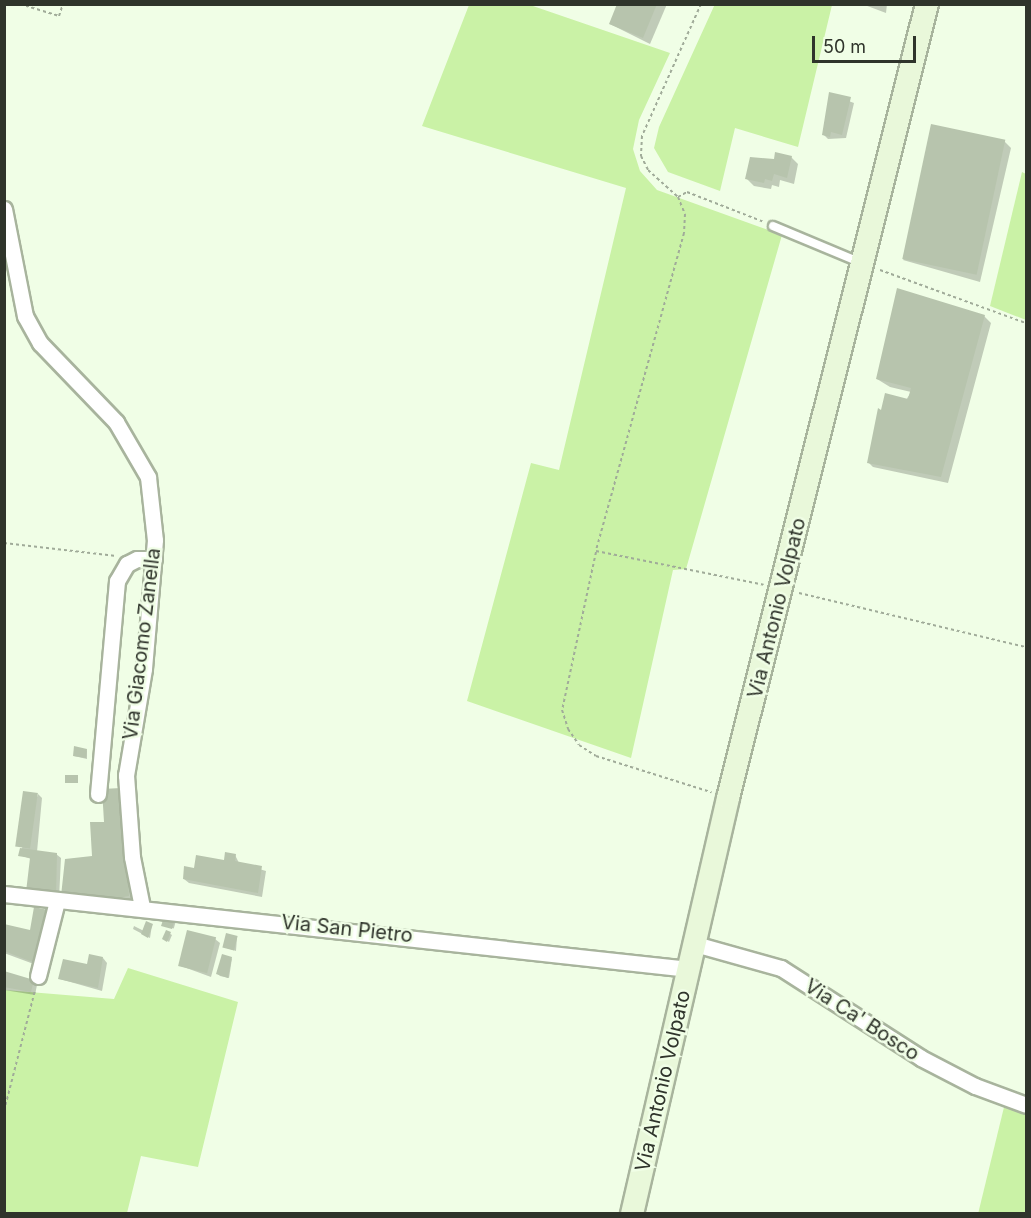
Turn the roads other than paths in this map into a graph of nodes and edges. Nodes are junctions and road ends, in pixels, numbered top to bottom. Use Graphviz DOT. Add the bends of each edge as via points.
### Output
graph roads {
  1 [pos="927,4"];
  2 [pos="4,209"];
  3 [pos="773,225"];
  4 [pos="864,264"];
  5 [pos="154,560"];
  6 [pos="98,794"];
  7 [pos="4,894"];
  8 [pos="57,901"];
  9 [pos="142,907"];
  10 [pos="695,944"];
  11 [pos="689,969"];
  12 [pos="38,972"];
  13 [pos="1026,1105"];
  14 [pos="632,1214"];
  1 -- 4 [label="street, Via Antonio Volpato"];
  2 -- 5 [label="street, Via Giacomo Zanella" via="25,316 40,343 116,422 148,477"];
  3 -- 4 [label="lane"];
  4 -- 10 [label="street, Via Antonio Volpato" via="728,798"];
  5 -- 6 [label="street" via="137,559 127,564 117,581"];
  5 -- 9 [label="street, Via Giacomo Zanella" via="144,669 126,775 132,858"];
  7 -- 8 [label="street, Via San Pietro"];
  8 -- 9 [label="street, Via San Pietro"];
  8 -- 12 [label="street"];
  9 -- 11 [label="street, Via San Pietro"];
  10 -- 11 [label="street, Via Antonio Volpato"];
  10 -- 13 [label="street, Via Ca' Bosco" via="781,968 921,1058 975,1086"];
  11 -- 14 [label="street, Via Antonio Volpato"];
}
